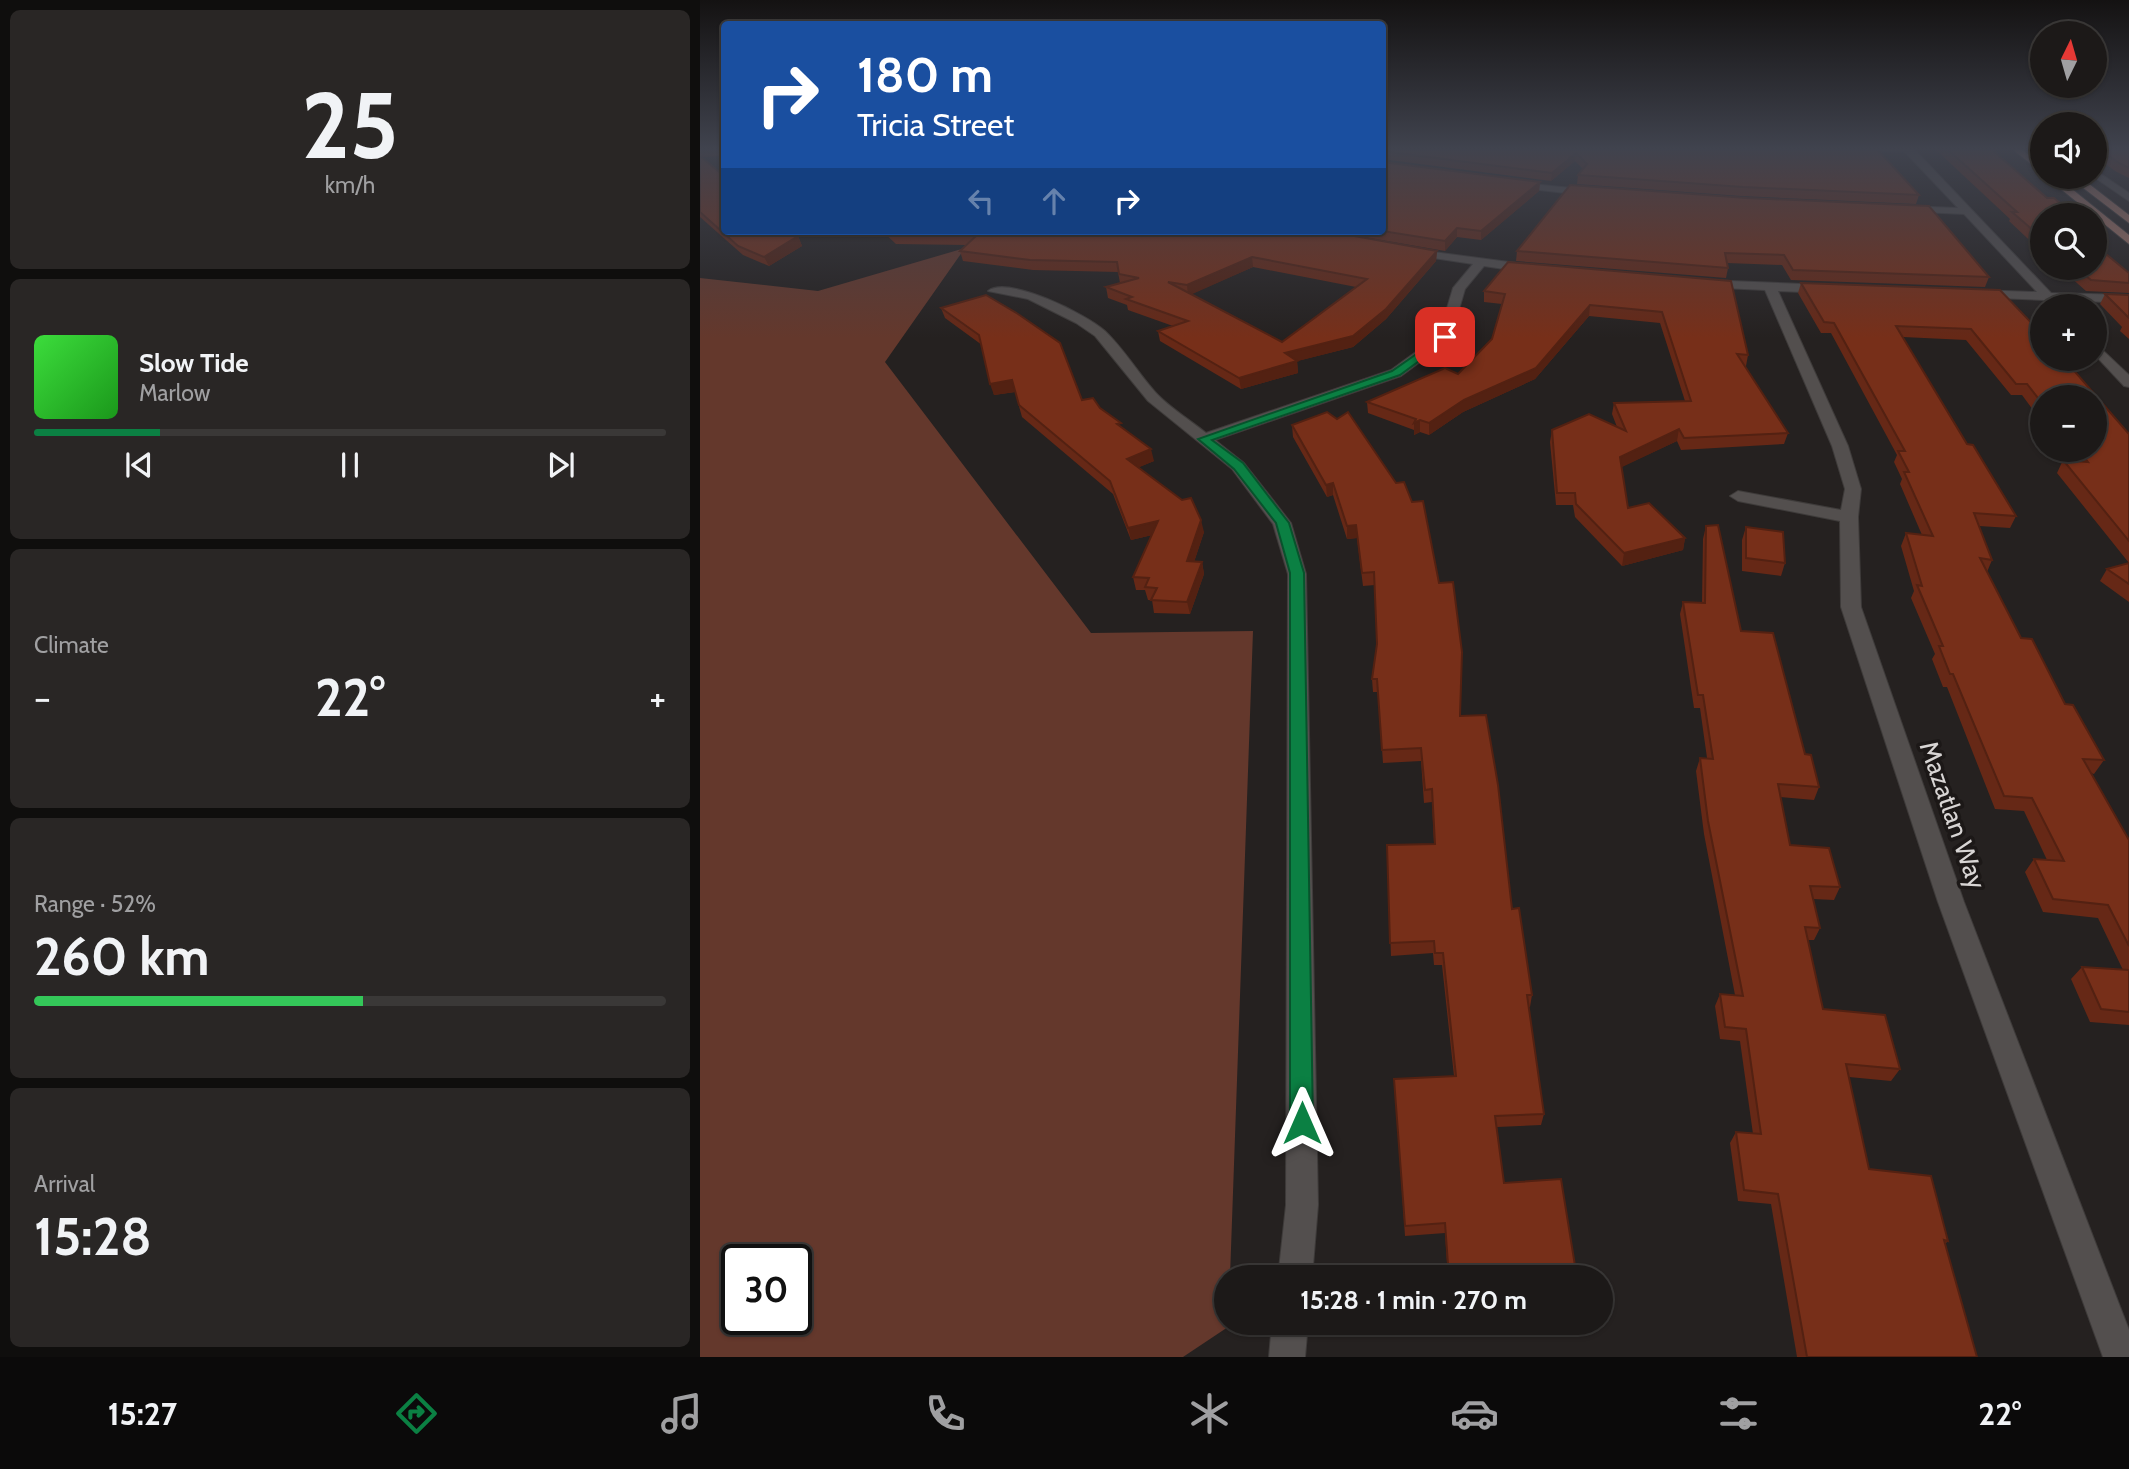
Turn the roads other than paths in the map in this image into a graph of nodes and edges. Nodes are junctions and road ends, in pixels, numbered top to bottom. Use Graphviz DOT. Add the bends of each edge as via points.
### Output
graph roads {
  1 [pos="1966,211"];
  2 [pos="2093,211"];
  3 [pos="2129,241"];
  4 [pos="1403,251"];
  5 [pos="1480,263"];
  6 [pos="1550,271"];
  7 [pos="1696,284"];
  8 [pos="1769,287"];
  9 [pos="1839,289"];
  10 [pos="995,291"];
  11 [pos="1964,294"];
  12 [pos="2045,294"];
  13 [pos="2030,296"];
  14 [pos="2107,298"];
  15 [pos="2129,299"];
  16 [pos="2107,360"];
  17 [pos="2129,383"];
  18 [pos="1204,439"];
  19 [pos="1738,496"];
  20 [pos="1849,517"];
  21 [pos="1296,1265"];
  22 [pos="1289,1335"];
  23 [pos="1287,1357"];
  24 [pos="2121,1357"];
  1 -- 12 [label="street"];
  2 -- 3 [label="main road"];
  4 -- 5 [label="street"];
  5 -- 6 [label="street"];
  5 -- 18 [label="street" via="1459,288 1445,337 1411,364"];
  7 -- 8 [label="street"];
  8 -- 9 [label="street"];
  8 -- 20 [label="street, Mazatlan Way" via="1840,446 1853,489"];
  10 -- 18 [label="street" via="1031,296 1100,333 1153,398"];
  11 -- 13 [label="street"];
  14 -- 15 [label="street"];
  16 -- 17 [label="street"];
  18 -- 21 [label="street" via="1238,466 1282,523 1297,573 1303,1205"];
  19 -- 20 [label="street"];
  20 -- 24 [label="street, Mazatlan Way" via="1850,607 1951,902"];
  22 -- 23 [label="street"];
}
